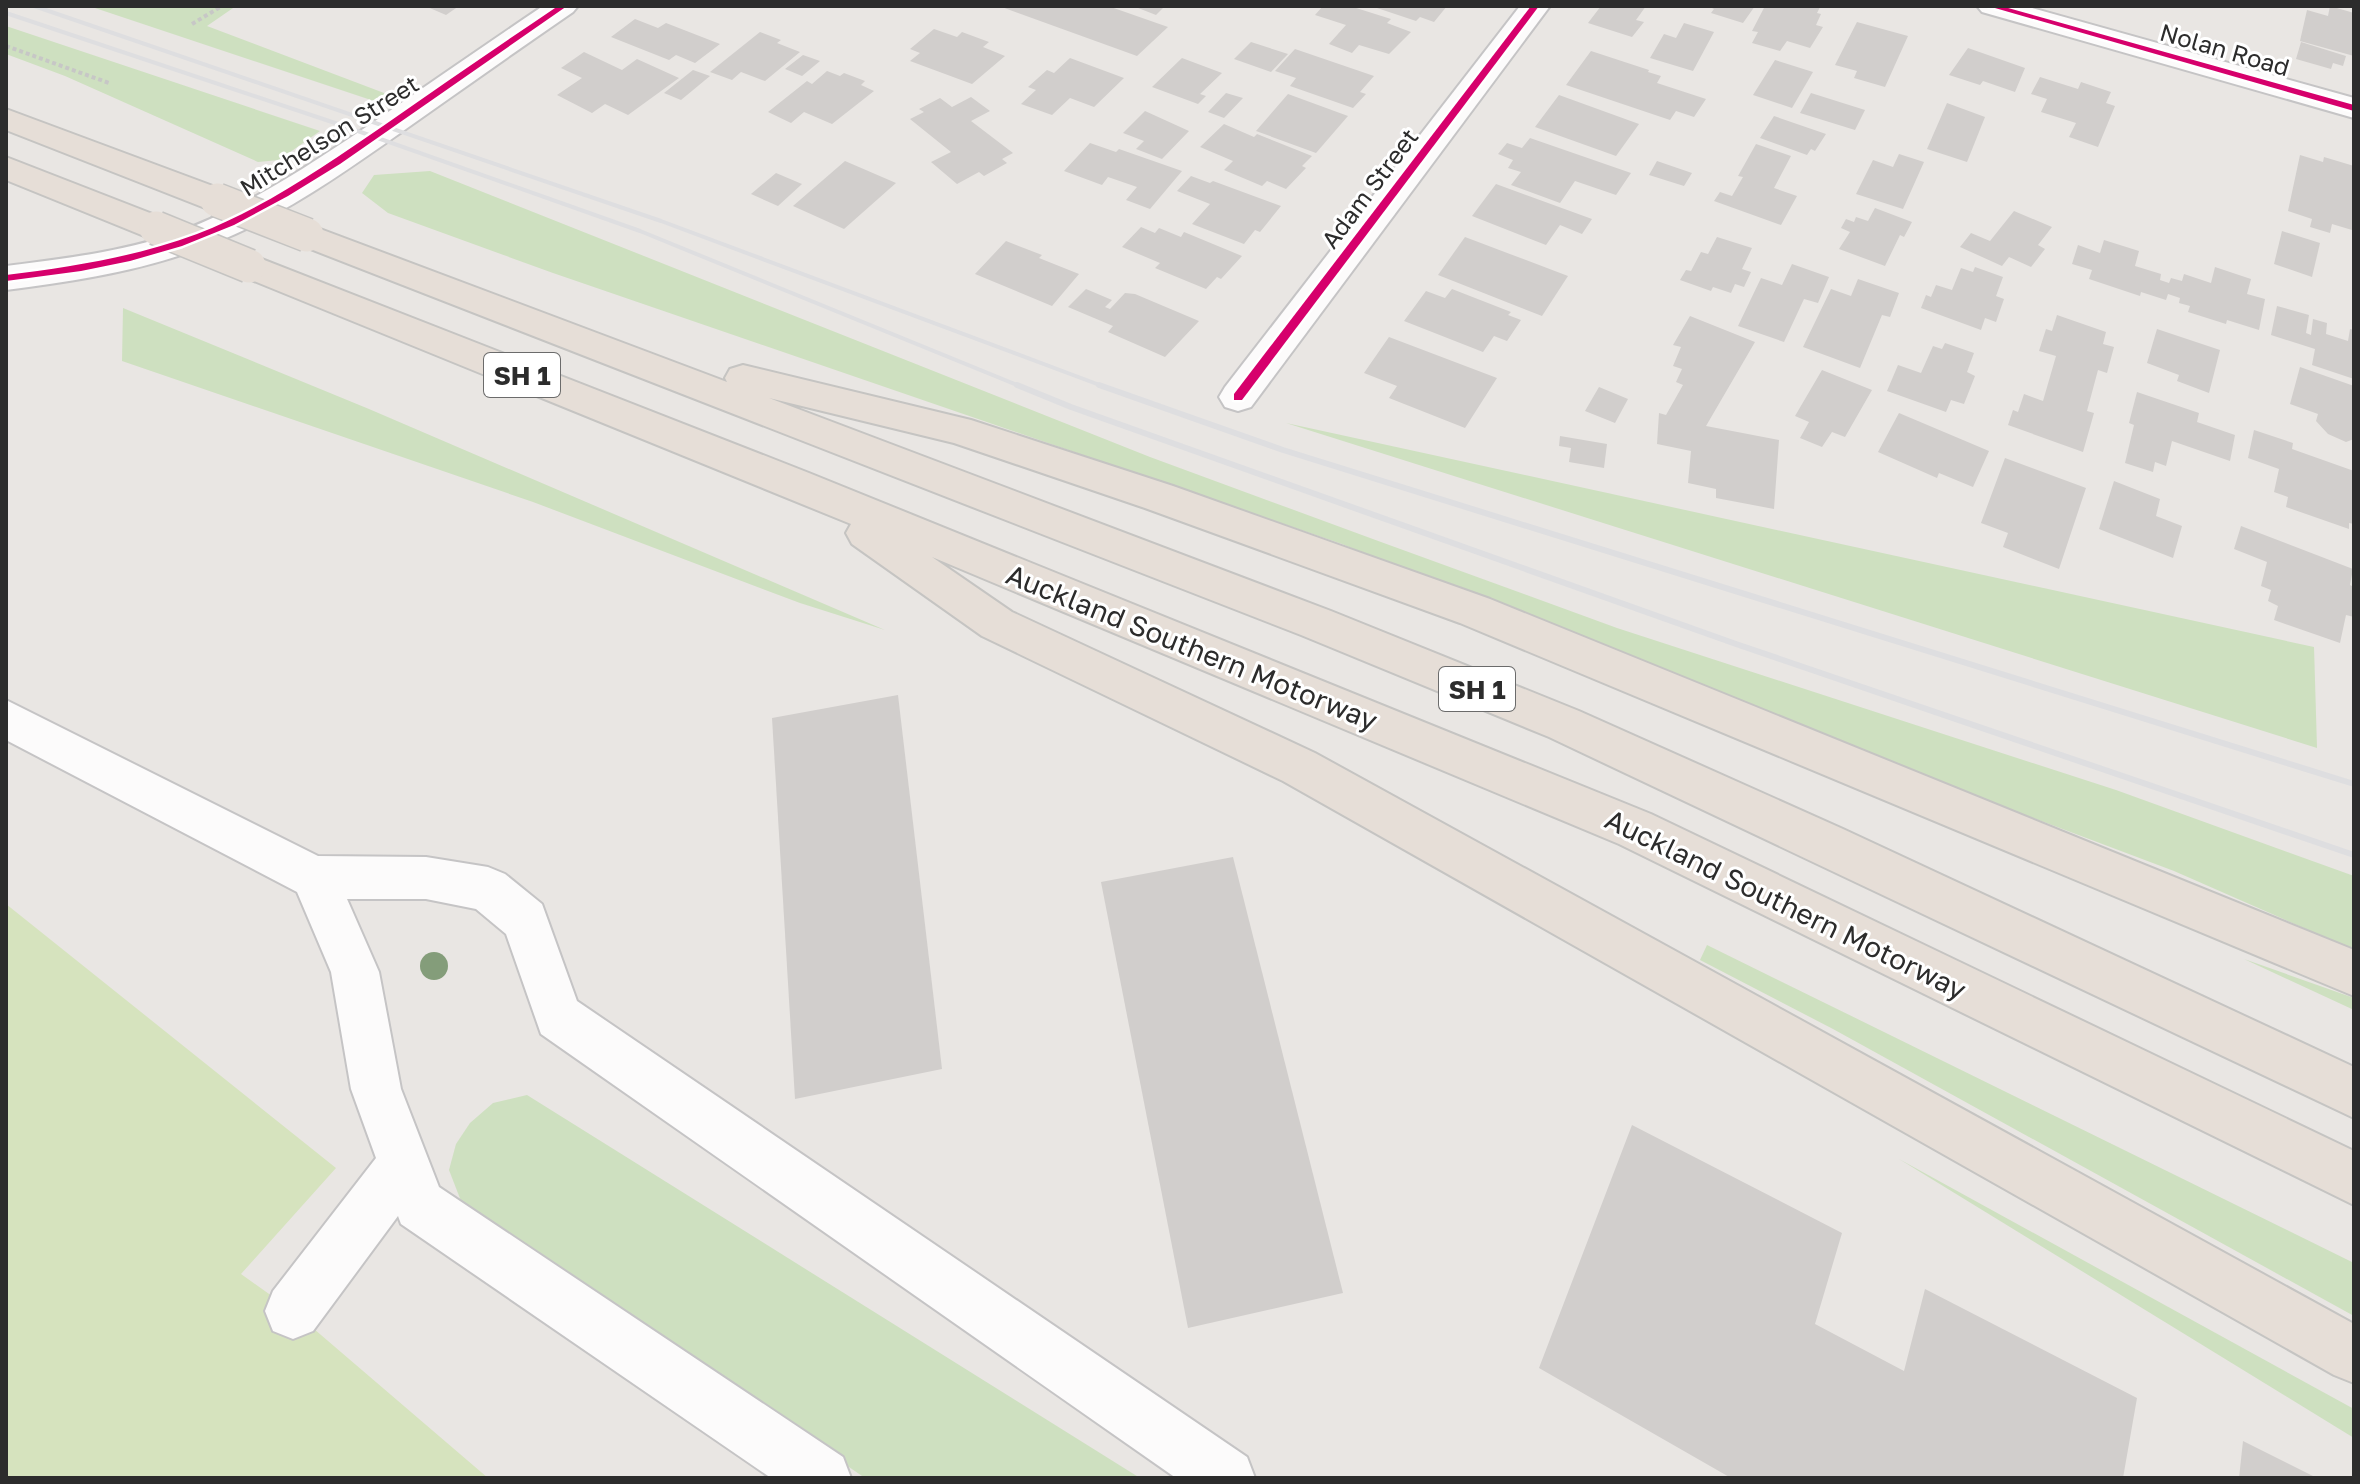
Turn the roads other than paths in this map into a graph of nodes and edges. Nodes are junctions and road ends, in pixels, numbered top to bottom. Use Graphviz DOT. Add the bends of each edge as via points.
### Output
graph roads {
  1 [pos="563,6"];
  2 [pos="1535,6"];
  3 [pos="1992,6"];
  4 [pos="2354,108"];
  5 [pos="6,119"];
  6 [pos="6,168"];
  7 [pos="6,278"];
  8 [pos="577,339"];
  9 [pos="1238,397"];
  10 [pos="795,484"];
  11 [pos="6,719"];
  12 [pos="314,877"];
  13 [pos="2354,973"];
  14 [pos="2354,1093"];
  15 [pos="405,1163"];
  16 [pos="2354,1179"];
  17 [pos="293,1311"];
  18 [pos="2354,1355"];
  19 [pos="822,1478"];
  20 [pos="1226,1478"];
  1 -- 7 [label="street, Mitchelson Street" via="279,198 203,235 149,253"];
  2 -- 9 [label="street, Adam Street"];
  3 -- 4 [label="street, Nolan Road"];
  5 -- 8 [label="highway, SH 1, bridge"];
  6 -- 10 [label="highway, Auckland Southern Motorway / SH 1, bridge"];
  8 -- 13 [label="highway" via="958,430 1169,501 1475,611"];
  8 -- 14 [label="highway, SH 1" via="1564,724"];
  10 -- 16 [label="highway, Auckland Southern Motorway / SH 1" via="1635,829"];
  10 -- 18 [label="highway" via="997,624 1299,767"];
  11 -- 12 [label="street"];
  12 -- 15 [label="street" via="355,972 376,1089"];
  12 -- 20 [label="street" via="426,878 488,889 525,920 558,1017"];
  15 -- 17 [label="street"];
  15 -- 19 [label="street" via="420,1205"];
}
